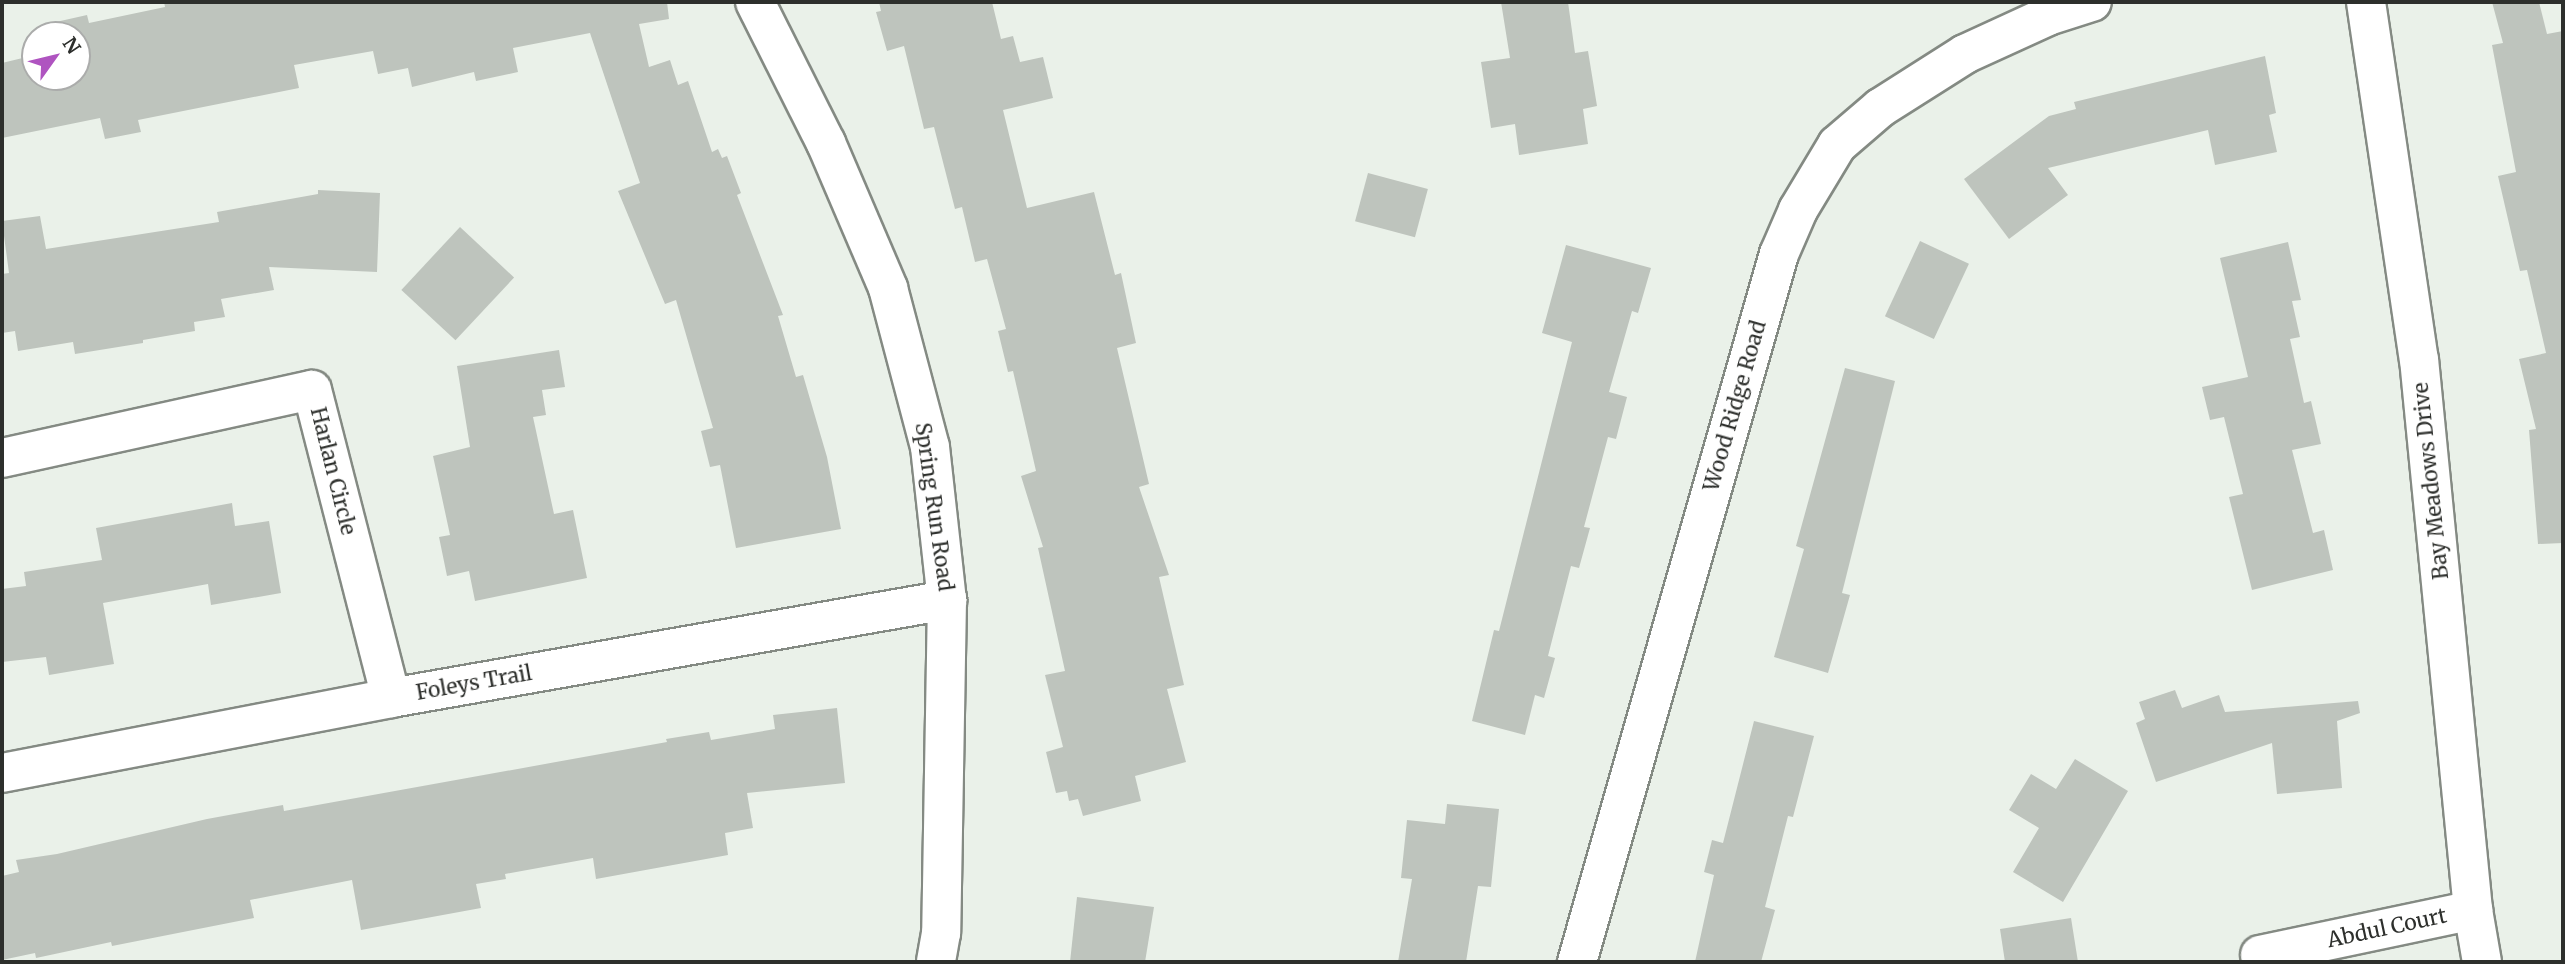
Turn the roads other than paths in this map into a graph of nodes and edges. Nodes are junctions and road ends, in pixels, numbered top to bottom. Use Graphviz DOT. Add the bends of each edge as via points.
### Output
graph roads {
  1 [pos="755,2"];
  2 [pos="2092,2"];
  3 [pos="2366,2"];
  4 [pos="2,458"];
  5 [pos="947,600"];
  6 [pos="391,698"];
  7 [pos="2,773"];
  8 [pos="2473,909"];
  9 [pos="2260,955"];
  10 [pos="936,962"];
  11 [pos="1577,962"];
  12 [pos="2482,962"];
  1 -- 5 [label="street, Spring Run Road" via="826,143 888,288 930,447"];
  2 -- 11 [label="street, Wood Ridge Road" via="2048,16 1965,54 1880,108 1837,145 1798,210 1779,254"];
  3 -- 8 [label="street, Bay Meadows Drive" via="2419,359"];
  4 -- 6 [label="street, Harlan Circle" via="312,390"];
  5 -- 6 [label="street, Foleys Trail"];
  5 -- 10 [label="street, Spring Run Road" via="941,933"];
  6 -- 7 [label="street, Foleys Trail"];
  8 -- 9 [label="street, Abdul Court"];
  8 -- 12 [label="street, Bay Meadows Drive"];
}
